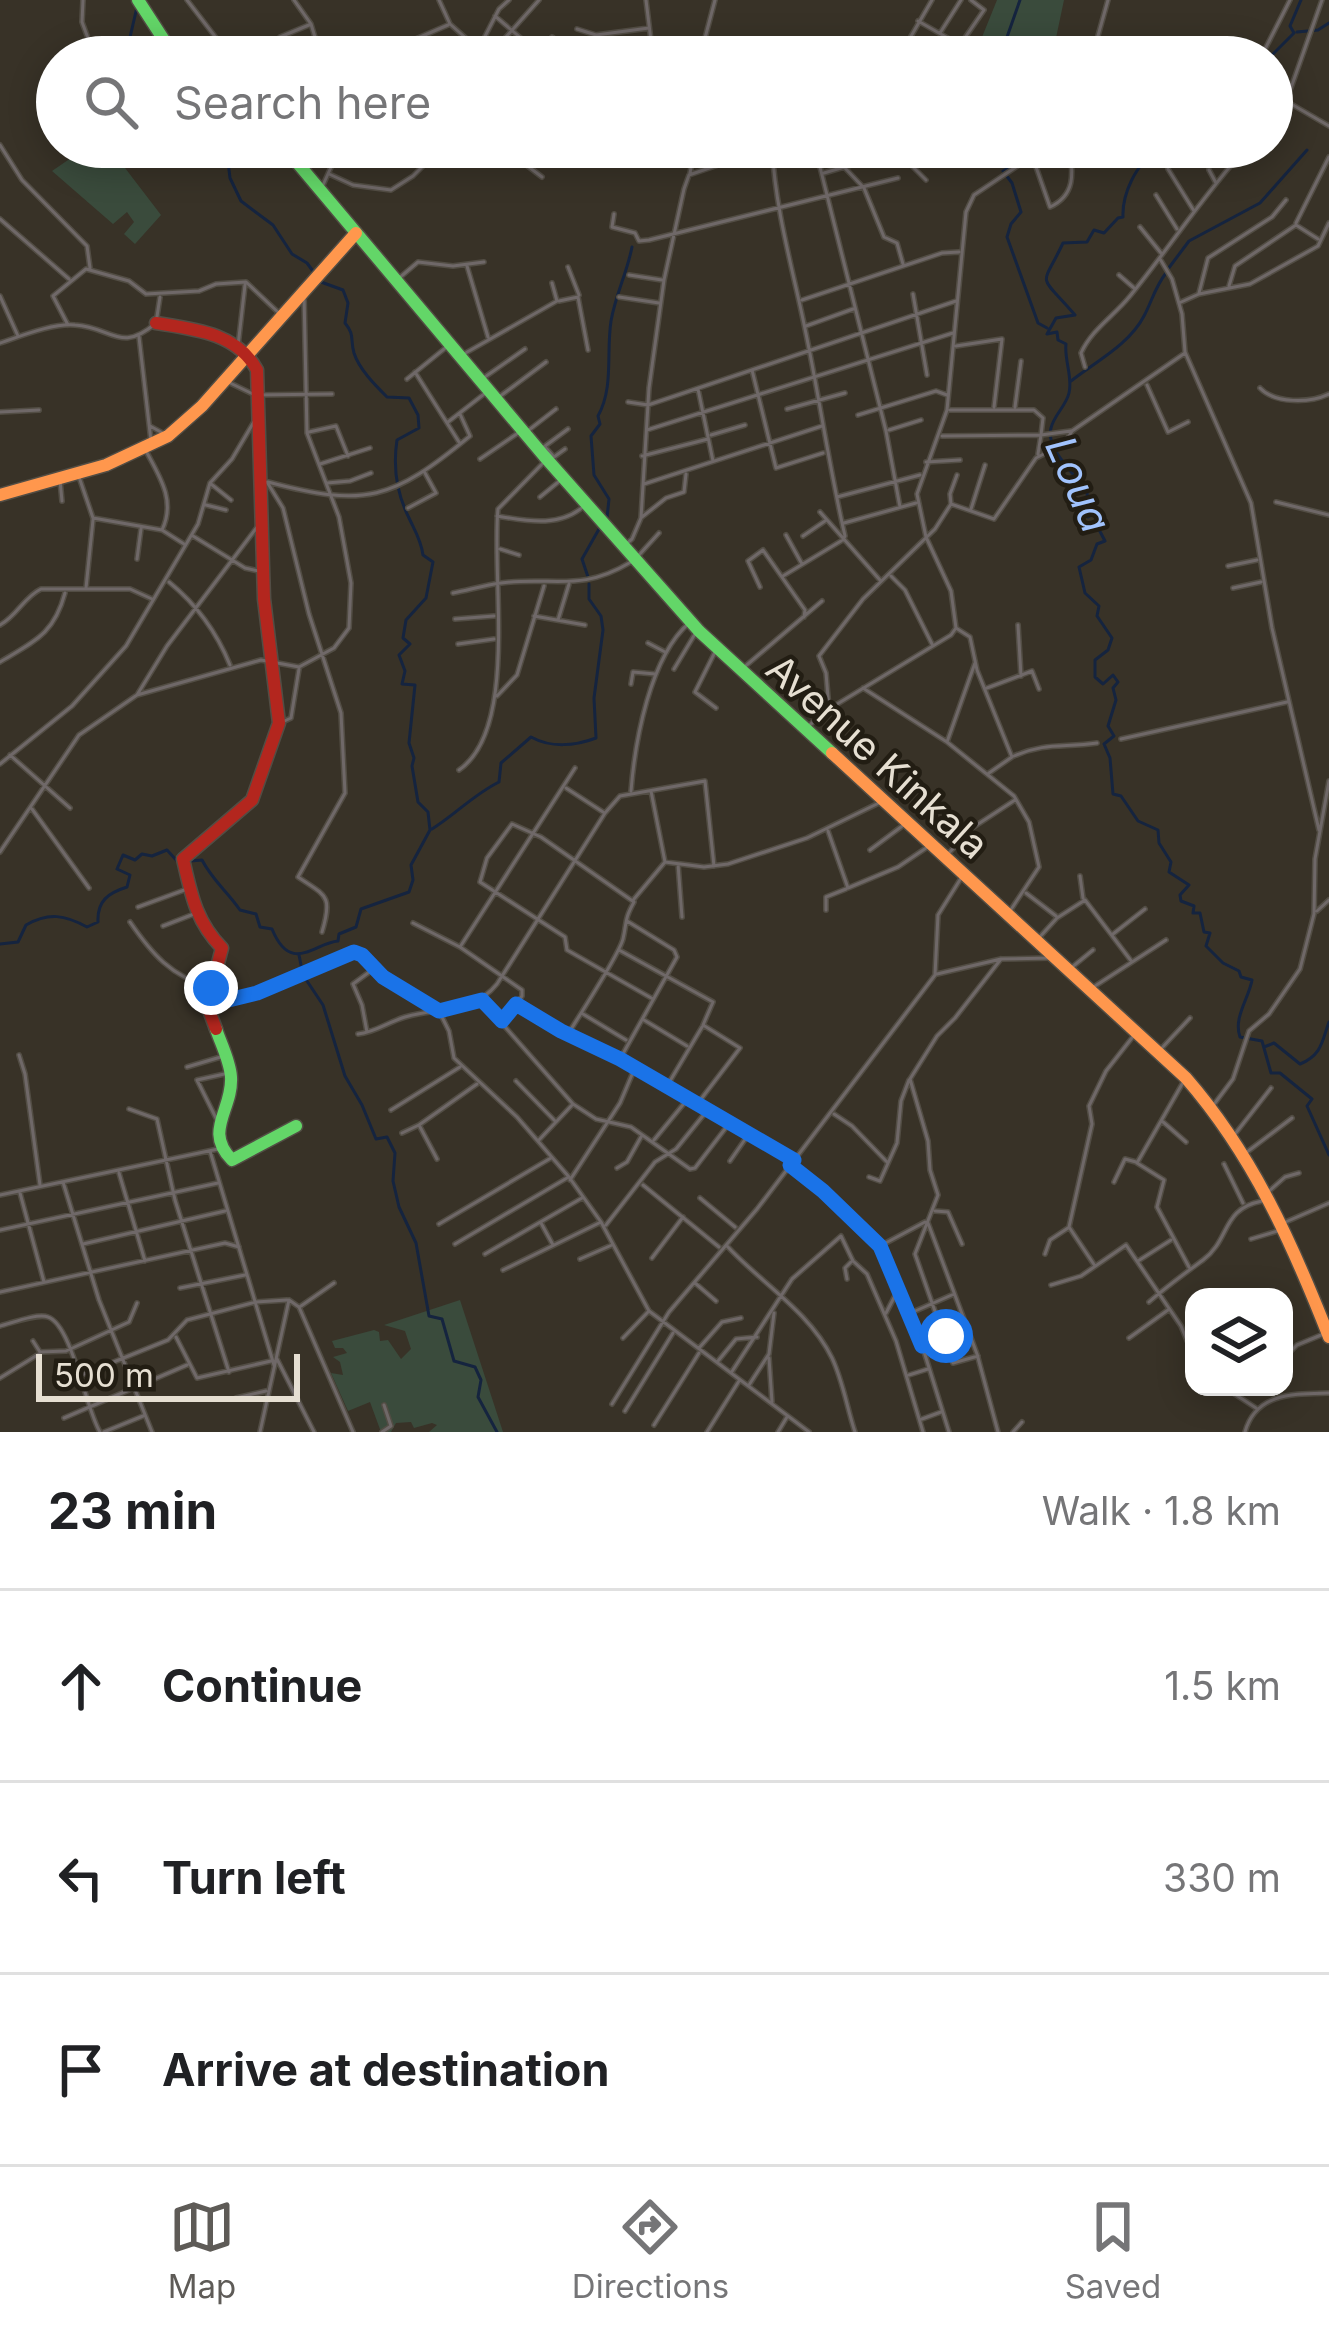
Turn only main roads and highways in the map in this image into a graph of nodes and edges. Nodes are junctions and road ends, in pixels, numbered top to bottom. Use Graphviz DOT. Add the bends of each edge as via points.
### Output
graph roads {
  1 [pos="138,0"];
  2 [pos="161,36"];
  3 [pos="301,168"];
  4 [pos="356,233"];
  5 [pos="156,323"];
  6 [pos="243,352"];
  7 [pos="0,496"];
  8 [pos="296,1126"];
  9 [pos="1328,1335"];
  1 -- 2 [label="main road"];
  3 -- 4 [label="main road, Avenue Kinkala"];
  4 -- 6 [label="main road"];
  4 -- 9 [label="main road, Avenue Kinkala" via="694,626 1212,1107 1246,1154"];
  5 -- 6 [label="main road" via="211,335"];
  6 -- 7 [label="main road" via="224,380 148,448"];
  6 -- 8 [label="main road" via="256,370 262,572 279,723 252,800 183,863 196,914 222,948 208,1005 231,1072 215,1149 232,1160"];
}
